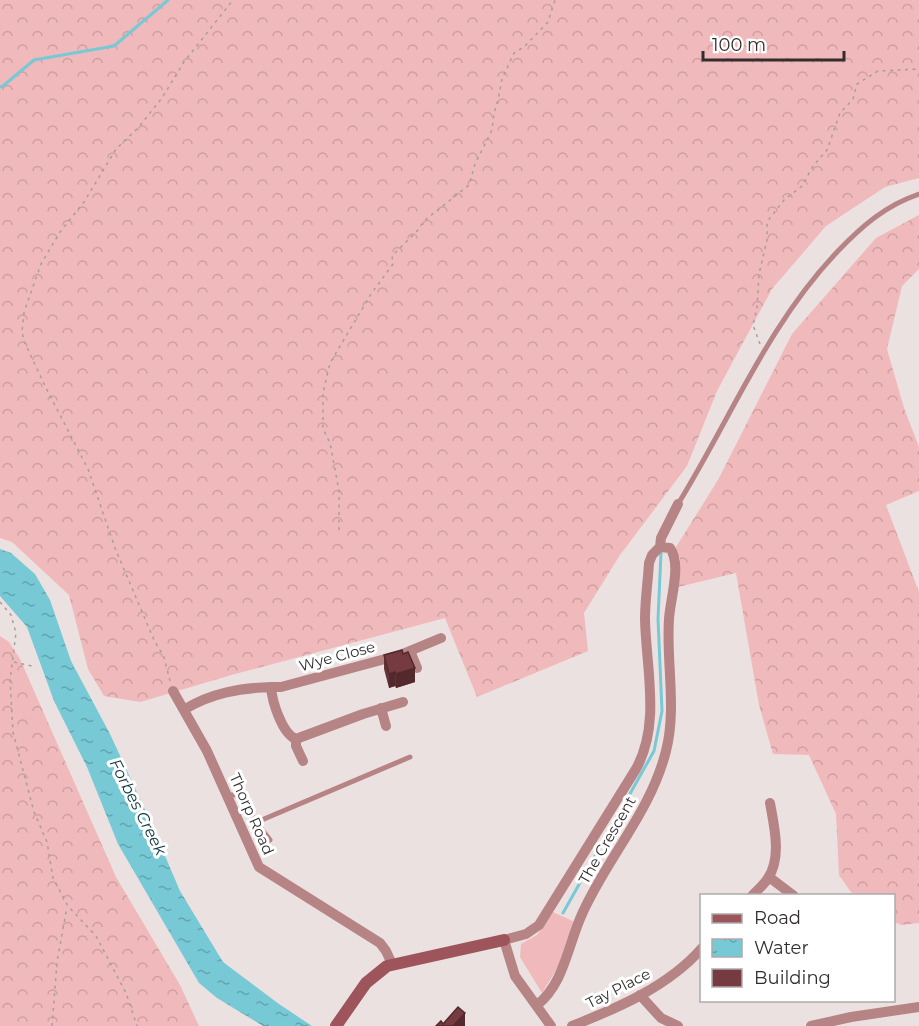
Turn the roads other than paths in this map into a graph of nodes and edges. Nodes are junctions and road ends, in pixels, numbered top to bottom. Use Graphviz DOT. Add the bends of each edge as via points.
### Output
graph roads {
  1 [pos="919,194"];
  2 [pos="678,504"];
  3 [pos="660,547"];
  4 [pos="441,638"];
  5 [pos="410,651"];
  6 [pos="417,668"];
  7 [pos="271,687"];
  8 [pos="173,691"];
  9 [pos="402,702"];
  10 [pos="381,708"];
  11 [pos="185,709"];
  12 [pos="386,726"];
  13 [pos="296,739"];
  14 [pos="410,758"];
  15 [pos="303,761"];
  16 [pos="227,795"];
  17 [pos="770,803"];
  18 [pos="256,822"];
  19 [pos="270,840"];
  20 [pos="769,877"];
  21 [pos="754,894"];
  22 [pos="791,894"];
  23 [pos="504,940"];
  24 [pos="700,950"];
  25 [pos="392,964"];
  26 [pos="640,995"];
  27 [pos="537,1005"];
  28 [pos="919,1007"];
  29 [pos="336,1026"];
  30 [pos="551,1026"];
  31 [pos="572,1026"];
  32 [pos="678,1026"];
  33 [pos="812,1026"];
  1 -- 2 [label="lane" via="899,201 861,227 814,276 764,350"];
  2 -- 3 [label="street, The Crescent"];
  3 -- 23 [label="street, The Crescent" via="649,563 645,617 650,682 645,752 539,925 526,934"];
  3 -- 27 [label="street, The Crescent" via="670,548 676,564 668,621 670,702 666,751 642,812 583,912 561,972 548,996"];
  4 -- 5 [label="street, Wye Close"];
  5 -- 6 [label="street"];
  5 -- 7 [label="street, Wye Close"];
  7 -- 11 [label="street, Wye Close" via="220,693"];
  7 -- 13 [label="street" via="275,708"];
  8 -- 11 [label="street, Thorp Road"];
  9 -- 10 [label="street"];
  10 -- 12 [label="street"];
  10 -- 13 [label="street"];
  11 -- 16 [label="street, Thorp Road"];
  13 -- 15 [label="street"];
  14 -- 18 [label="lane"];
  16 -- 18 [label="lane" via="236,795"];
  16 -- 25 [label="street, Thorp Road" via="259,867 380,943"];
  17 -- 20 [label="street" via="776,837"];
  18 -- 19 [label="lane"];
  20 -- 21 [label="street"];
  20 -- 22 [label="street"];
  23 -- 25 [label="street"];
  23 -- 27 [label="street" via="515,976"];
  24 -- 26 [label="street, Tay Place" via="690,962"];
  25 -- 29 [label="street" via="366,983"];
  26 -- 31 [label="street, Tay Place"];
  26 -- 32 [label="street" via="661,1018"];
  27 -- 30 [label="street"];
  28 -- 33 [label="street"];
}
